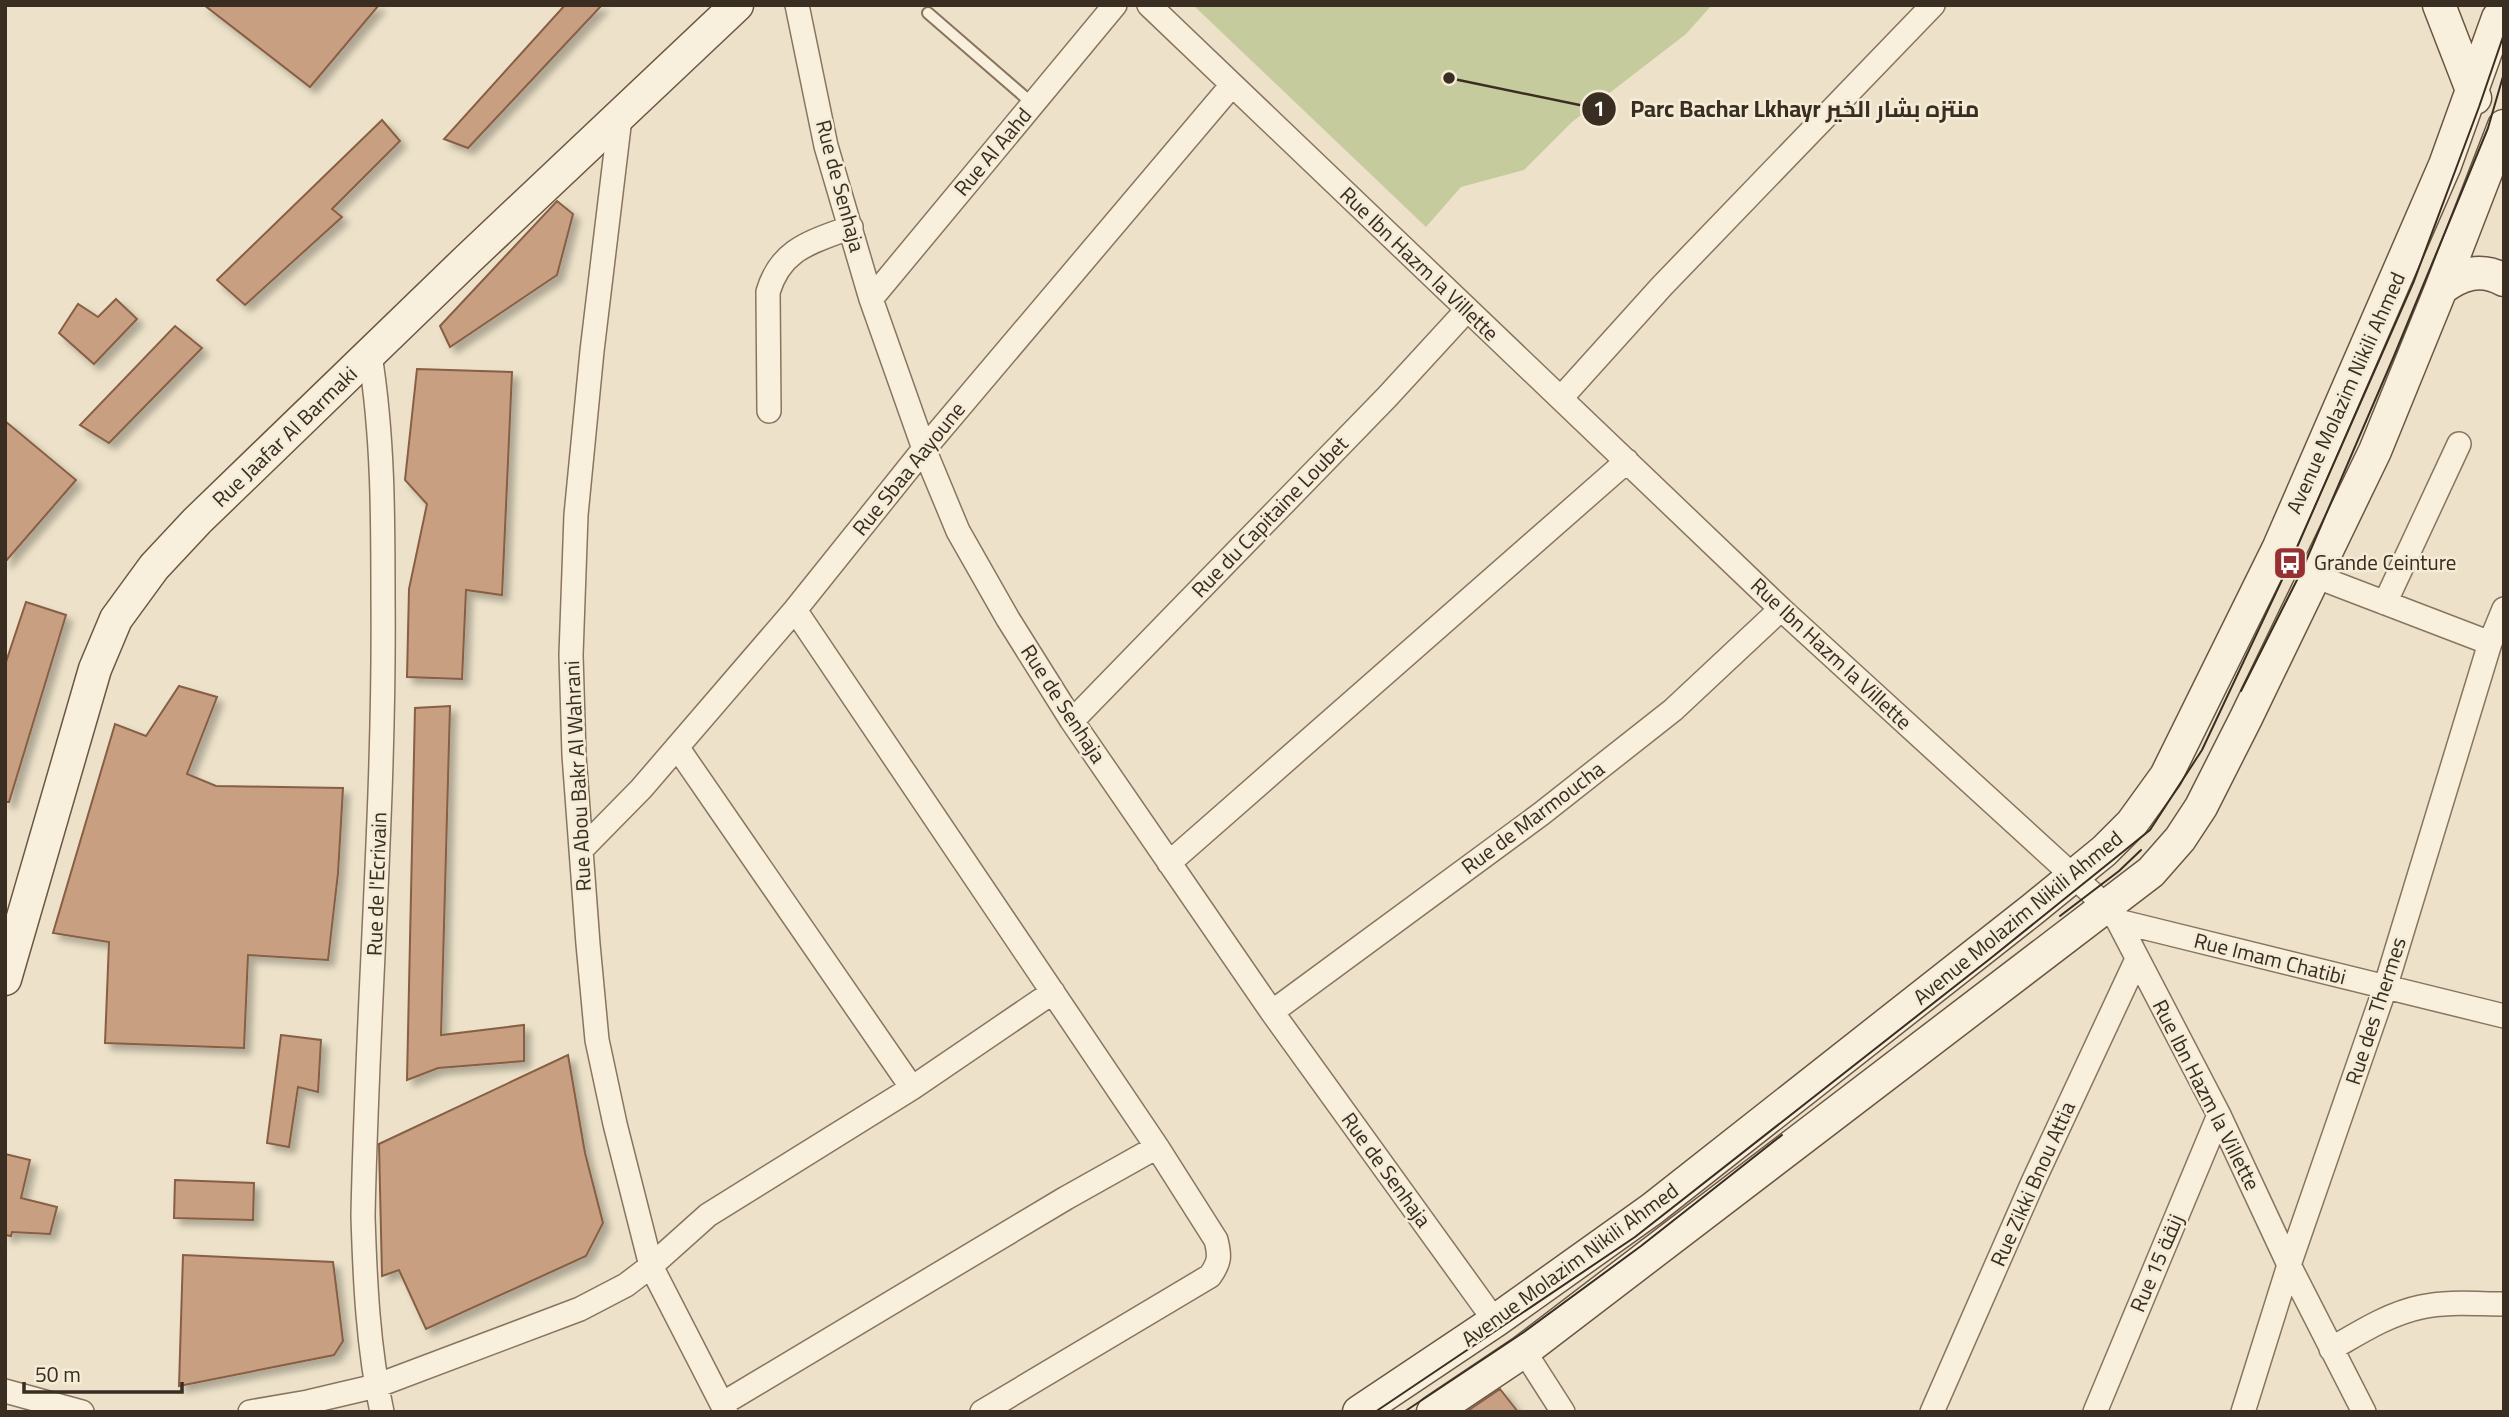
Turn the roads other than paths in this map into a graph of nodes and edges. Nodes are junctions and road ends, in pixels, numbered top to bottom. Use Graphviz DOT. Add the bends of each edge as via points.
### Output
graph roads {
  1 [pos="737,5"];
  2 [pos="797,5"];
  3 [pos="1115,5"];
  4 [pos="1149,5"];
  5 [pos="1933,5"];
  6 [pos="2439,5"];
  7 [pos="928,13"];
  8 [pos="2499,16"];
  9 [pos="1233,85"];
  10 [pos="2473,92"];
  11 [pos="1033,104"];
  12 [pos="620,118"];
  13 [pos="2499,137"];
  14 [pos="2504,186"];
  15 [pos="851,227"];
  16 [pos="2504,280"];
  17 [pos="2441,289"];
  18 [pos="871,299"];
  19 [pos="1466,310"];
  20 [pos="370,355"];
  21 [pos="1561,398"];
  22 [pos="769,411"];
  23 [pos="2459,444"];
  24 [pos="924,449"];
  25 [pos="1627,461"];
  26 [pos="2315,576"];
  27 [pos="2385,603"];
  28 [pos="1781,609"];
  29 [pos="795,610"];
  30 [pos="2504,610"];
  31 [pos="2490,643"];
  32 [pos="1072,721"];
  33 [pos="677,747"];
  34 [pos="581,850"];
  35 [pos="1169,863"];
  36 [pos="2074,875"];
  37 [pos="2112,914"];
  38 [pos="2137,958"];
  39 [pos="5,979"];
  40 [pos="2385,988"];
  41 [pos="1053,992"];
  42 [pos="1272,1012"];
  43 [pos="2504,1016"];
  44 [pos="912,1088"];
  45 [pos="2220,1115"];
  46 [pos="1157,1147"];
  47 [pos="2289,1265"];
  48 [pos="652,1266"];
  49 [pos="2504,1304"];
  50 [pos="1495,1321"];
  51 [pos="2331,1349"];
  52 [pos="1524,1351"];
  53 [pos="376,1386"];
  54 [pos="5,1391"];
  55 [pos="724,1408"];
  56 [pos="82,1412"];
  57 [pos="250,1412"];
  58 [pos="382,1412"];
  59 [pos="982,1412"];
  60 [pos="1359,1412"];
  61 [pos="1433,1412"];
  62 [pos="1563,1412"];
  63 [pos="1932,1412"];
  64 [pos="2095,1412"];
  65 [pos="2243,1412"];
  66 [pos="2364,1412"];
  1 -- 12 [label="street, Rue Jaafar Al Barmaki"];
  2 -- 15 [label="street, Rue de Senhaja" via="826,146"];
  3 -- 11 [label="street, Rue Al Aahd"];
  4 -- 9 [label="street, Rue Ibn Hazm la Villette"];
  5 -- 21 [label="street" via="1662,286"];
  6 -- 10 [label="street"];
  7 -- 11 [label="lane"];
  8 -- 10 [label="street, Avenue Molazim Nikili Ahmed"];
  9 -- 19 [label="street, Rue Ibn Hazm la Villette"];
  9 -- 24 [label="street, Rue Sbaa Aayoune"];
  10 -- 13 [label="street"];
  10 -- 36 [label="street, Avenue Molazim Nikili Ahmed" via="2279,547 2166,776 2132,823"];
  11 -- 18 [label="street, Rue Al Aahd"];
  12 -- 20 [label="street, Rue Jaafar Al Barmaki"];
  12 -- 34 [label="street, Rue Abou Bakr Al Wahrani" via="576,515 571,655"];
  13 -- 14 [label="street"];
  13 -- 17 [label="street, Avenue Molazim Nikili Ahmed"];
  15 -- 18 [label="street, Rue de Senhaja"];
  15 -- 22 [label="street" via="791,253 771,281"];
  16 -- 17 [label="street" via="2471,273"];
  17 -- 26 [label="street, Avenue Molazim Nikili Ahmed" via="2375,451"];
  18 -- 24 [label="street, Rue de Senhaja"];
  19 -- 21 [label="street, Rue Ibn Hazm la Villette"];
  19 -- 32 [label="street, Rue du Capitaine Loubet"];
  20 -- 39 [label="street, Rue Jaafar Al Barmaki" via="197,521 154,567 116,619 94,669"];
  20 -- 53 [label="street, Rue de l'Ecrivain" via="382,472 384,696 363,1216"];
  21 -- 25 [label="street, Rue Ibn Hazm la Villette"];
  23 -- 27 [label="street"];
  24 -- 29 [label="street, Rue Sbaa Aayoune"];
  24 -- 32 [label="street, Rue de Senhaja" via="980,571"];
  25 -- 28 [label="street, Rue Ibn Hazm la Villette"];
  25 -- 35 [label="street"];
  26 -- 27 [label="street"];
  26 -- 37 [label="street, Avenue Molazim Nikili Ahmed" via="2201,807 2179,839"];
  27 -- 31 [label="street"];
  28 -- 36 [label="street, Rue Ibn Hazm la Villette"];
  28 -- 42 [label="street, Rue de Marmoucha" via="1673,710 1542,814"];
  29 -- 33 [label="street, Rue Sbaa Aayoune"];
  29 -- 41 [label="street"];
  30 -- 31 [label="street, Rue des Thermes"];
  31 -- 40 [label="street, Rue des Thermes"];
  32 -- 35 [label="street, Rue de Senhaja"];
  33 -- 34 [label="street, Rue Sbaa Aayoune"];
  33 -- 44 [label="street"];
  34 -- 48 [label="street, Rue Abou Bakr Al Wahrani" via="597,1040"];
  35 -- 42 [label="street, Rue de Senhaja"];
  36 -- 37 [label="street, Rue Ibn Hazm la Villette"];
  36 -- 50 [label="street, Avenue Molazim Nikili Ahmed" via="1652,1209"];
  37 -- 38 [label="street, Rue Ibn Hazm la Villette"];
  37 -- 40 [label="street, Rue Imam Chatibi"];
  37 -- 52 [label="street, Avenue Molazim Nikili Ahmed"];
  38 -- 45 [label="street, Rue Ibn Hazm la Villette"];
  38 -- 63 [label="street, Rue Zikki Bnou Attia"];
  40 -- 43 [label="street, Rue Imam Chatibi"];
  40 -- 47 [label="street, Rue des Thermes"];
  41 -- 44 [label="street"];
  41 -- 46 [label="street"];
  42 -- 50 [label="street, Rue de Senhaja"];
  44 -- 48 [label="street" via="708,1215"];
  45 -- 47 [label="street, Rue Ibn Hazm la Villette"];
  45 -- 64 [label="street, Rue 15 زنقة"];
  46 -- 55 [label="street"];
  46 -- 59 [label="street" via="1216,1240 1218,1265 1210,1276"];
  47 -- 51 [label="street, Rue Ibn Hazm la Villette"];
  47 -- 65 [label="street, Rue des Thermes"];
  48 -- 53 [label="street" via="580,1309"];
  48 -- 55 [label="street, Rue Abou Bakr Al Wahrani"];
  49 -- 51 [label="street" via="2420,1307 2376,1323"];
  50 -- 60 [label="street, Avenue Molazim Nikili Ahmed"];
  51 -- 66 [label="street, Rue Ibn Hazm la Villette"];
  52 -- 61 [label="street, Avenue Molazim Nikili Ahmed"];
  52 -- 62 [label="street"];
  53 -- 57 [label="street"];
  53 -- 58 [label="street, Rue de l'Ecrivain"];
  54 -- 56 [label="street"];
}
